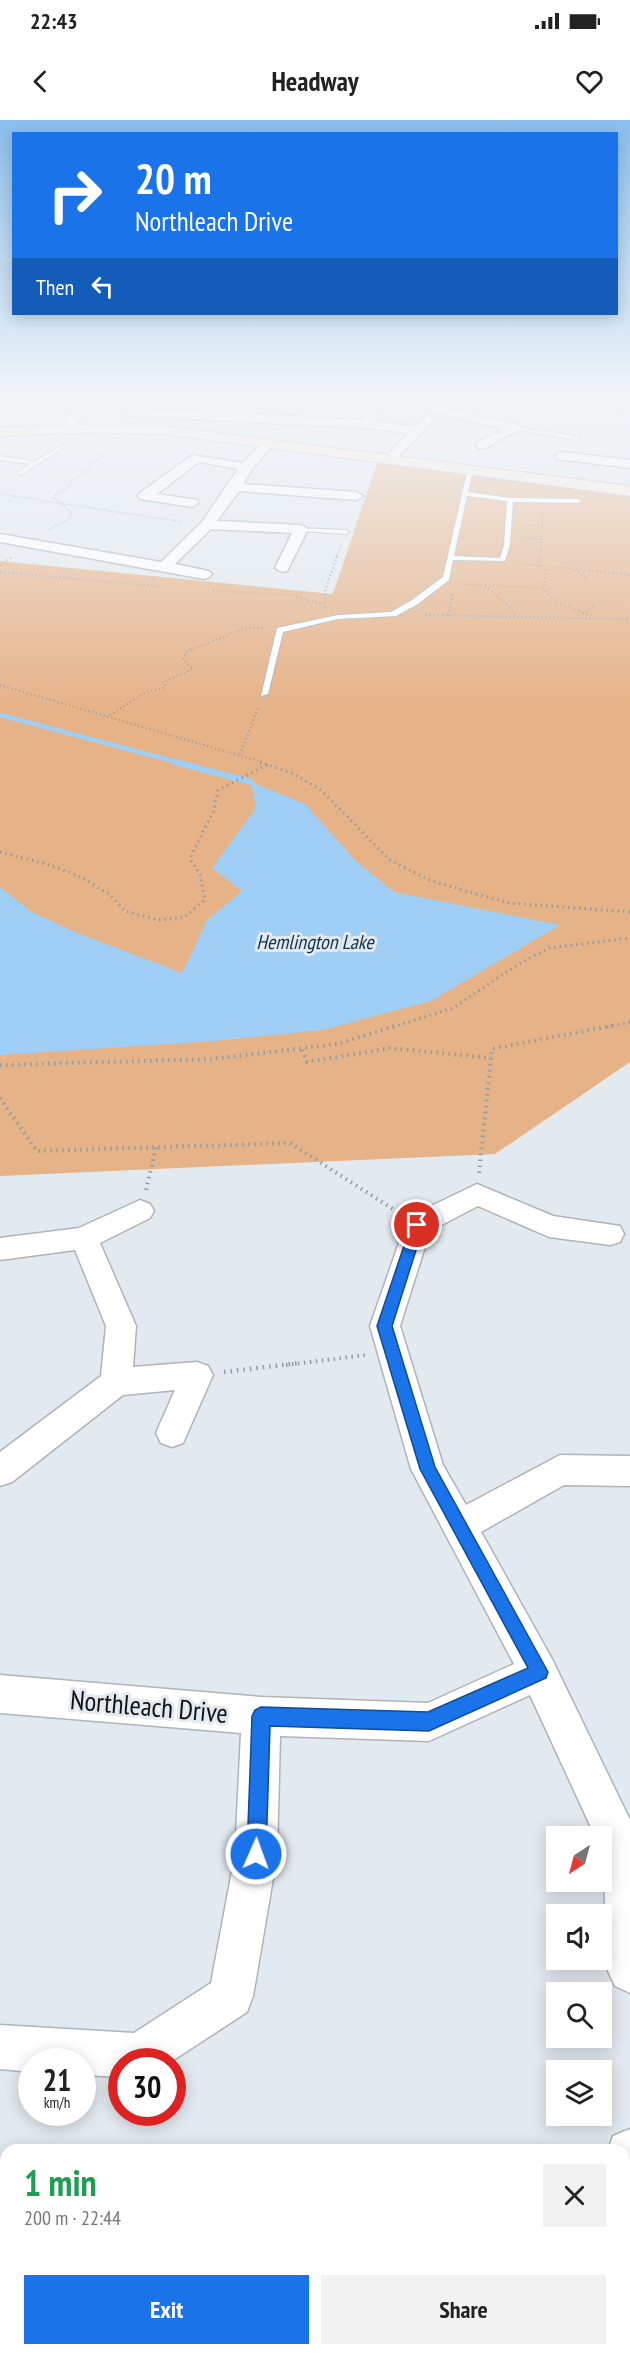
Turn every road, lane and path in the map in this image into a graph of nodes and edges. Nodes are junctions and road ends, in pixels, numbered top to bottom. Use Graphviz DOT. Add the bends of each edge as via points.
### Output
graph roads {
  1 [pos="48,501"];
  2 [pos="180,501"];
  3 [pos="225,501"];
  4 [pos="464,501"];
  5 [pos="510,501"];
  6 [pos="544,501"];
  7 [pos="60,503"];
  8 [pos="192,503"];
  9 [pos="207,525"];
  10 [pos="526,525"];
  11 [pos="542,526"];
  12 [pos="301,529"];
  13 [pos="346,532"];
  14 [pos="0,538"];
  15 [pos="525,538"];
  16 [pos="542,539"];
  17 [pos="30,543"];
  18 [pos="452,558"];
  19 [pos="503,560"];
  20 [pos="0,565"];
  21 [pos="539,566"];
  22 [pos="164,567"];
  23 [pos="547,567"];
  24 [pos="282,568"];
  25 [pos="575,569"];
  26 [pos="204,574"];
  27 [pos="630,575"];
  28 [pos="586,578"];
  29 [pos="440,583"];
  30 [pos="484,586"];
  31 [pos="543,588"];
  32 [pos="594,605"];
  33 [pos="582,614"];
  34 [pos="393,615"];
  35 [pos="516,616"];
  36 [pos="577,618"];
  37 [pos="597,618"];
  38 [pos="630,619"];
  39 [pos="280,630"];
  40 [pos="0,685"];
  41 [pos="264,694"];
  42 [pos="109,716"];
  43 [pos="240,754"];
  44 [pos="269,764"];
  45 [pos="0,852"];
  46 [pos="630,912"];
  47 [pos="630,938"];
  48 [pos="630,1022"];
  49 [pos="302,1050"];
  50 [pos="491,1058"];
  51 [pos="0,1065"];
  52 [pos="0,1098"];
  53 [pos="156,1147"];
  54 [pos="477,1194"];
  55 [pos="140,1211"];
  56 [pos="417,1225"];
  57 [pos="610,1234"];
  58 [pos="84,1238"];
  59 [pos="0,1249"];
  60 [pos="392,1352"];
  61 [pos="197,1375"];
  62 [pos="116,1382"];
  63 [pos="172,1433"];
  64 [pos="0,1471"];
  65 [pos="630,1471"];
  66 [pos="460,1526"];
  67 [pos="539,1672"];
  68 [pos="0,1694"];
  69 [pos="261,1716"];
  70 [pos="630,1971"];
  71 [pos="0,2046"];
  1 -- 7 [label="path"];
  2 -- 8 [label="street"];
  3 -- 9 [label="street"];
  4 -- 18 [label="lane"];
  5 -- 19 [label="lane"];
  6 -- 11 [label="path"];
  7 -- 9 [label="path"];
  7 -- 17 [label="path" via="72,513 68,520"];
  9 -- 12 [label="street"];
  9 -- 22 [label="street"];
  10 -- 11 [label="path"];
  11 -- 16 [label="path"];
  12 -- 13 [label="lane"];
  12 -- 24 [label="street"];
  14 -- 17 [label="street"];
  15 -- 16 [label="path"];
  16 -- 21 [label="path"];
  17 -- 20 [label="path"];
  17 -- 22 [label="street"];
  18 -- 19 [label="lane"];
  18 -- 29 [label="lane" via="446,578"];
  19 -- 21 [label="path"];
  21 -- 23 [label="path"];
  22 -- 26 [label="street"];
  23 -- 25 [label="path"];
  23 -- 31 [label="path"];
  25 -- 27 [label="path"];
  25 -- 28 [label="path"];
  29 -- 30 [label="path"];
  29 -- 34 [label="lane"];
  30 -- 31 [label="path"];
  30 -- 35 [label="path" via="511,607"];
  31 -- 33 [label="path" via="551,600"];
  32 -- 33 [label="path"];
  33 -- 36 [label="path"];
  33 -- 37 [label="path"];
  34 -- 35 [label="path"];
  34 -- 39 [label="lane" via="338,617"];
  35 -- 36 [label="path"];
  36 -- 37 [label="path"];
  37 -- 38 [label="path"];
  39 -- 41 [label="lane"];
  39 -- 42 [label="path" via="245,628 186,652 183,659 193,669 167,680 164,688 146,692"];
  40 -- 42 [label="path"];
  41 -- 43 [label="path"];
  42 -- 43 [label="path"];
  43 -- 44 [label="path"];
  44 -- 45 [label="path" via="218,790 211,821 198,837 190,858 200,875 205,899 185,917 158,921 125,911 109,894 81,877"];
  44 -- 46 [label="path" via="322,791 390,860 431,881 509,903"];
  47 -- 49 [label="path" via="549,948 453,1008 337,1044"];
  48 -- 50 [label="path" via="492,1049"];
  49 -- 50 [label="path" via="307,1062 390,1048"];
  49 -- 51 [label="path" via="212,1059"];
  50 -- 54 [label="path"];
  52 -- 53 [label="path" via="37,1151"];
  53 -- 55 [label="path"];
  53 -- 56 [label="path" via="290,1143"];
  54 -- 56 [label="street"];
  54 -- 57 [label="street" via="549,1226"];
  55 -- 58 [label="street"];
  56 -- 60 [label="street" via="385,1326"];
  58 -- 59 [label="street"];
  58 -- 62 [label="street" via="121,1326"];
  60 -- 61 [label="path"];
  60 -- 66 [label="street" via="428,1469"];
  61 -- 62 [label="street"];
  61 -- 63 [label="street"];
  62 -- 64 [label="street"];
  65 -- 66 [label="street" via="560,1470"];
  66 -- 67 [label="street"];
  67 -- 69 [label="street, Northleach Drive" via="429,1722"];
  67 -- 70 [label="street" via="624,1852"];
  68 -- 69 [label="street, Northleach Drive"];
  69 -- 71 [label="street" via="256,1854 231,1996 139,2056"];
}
